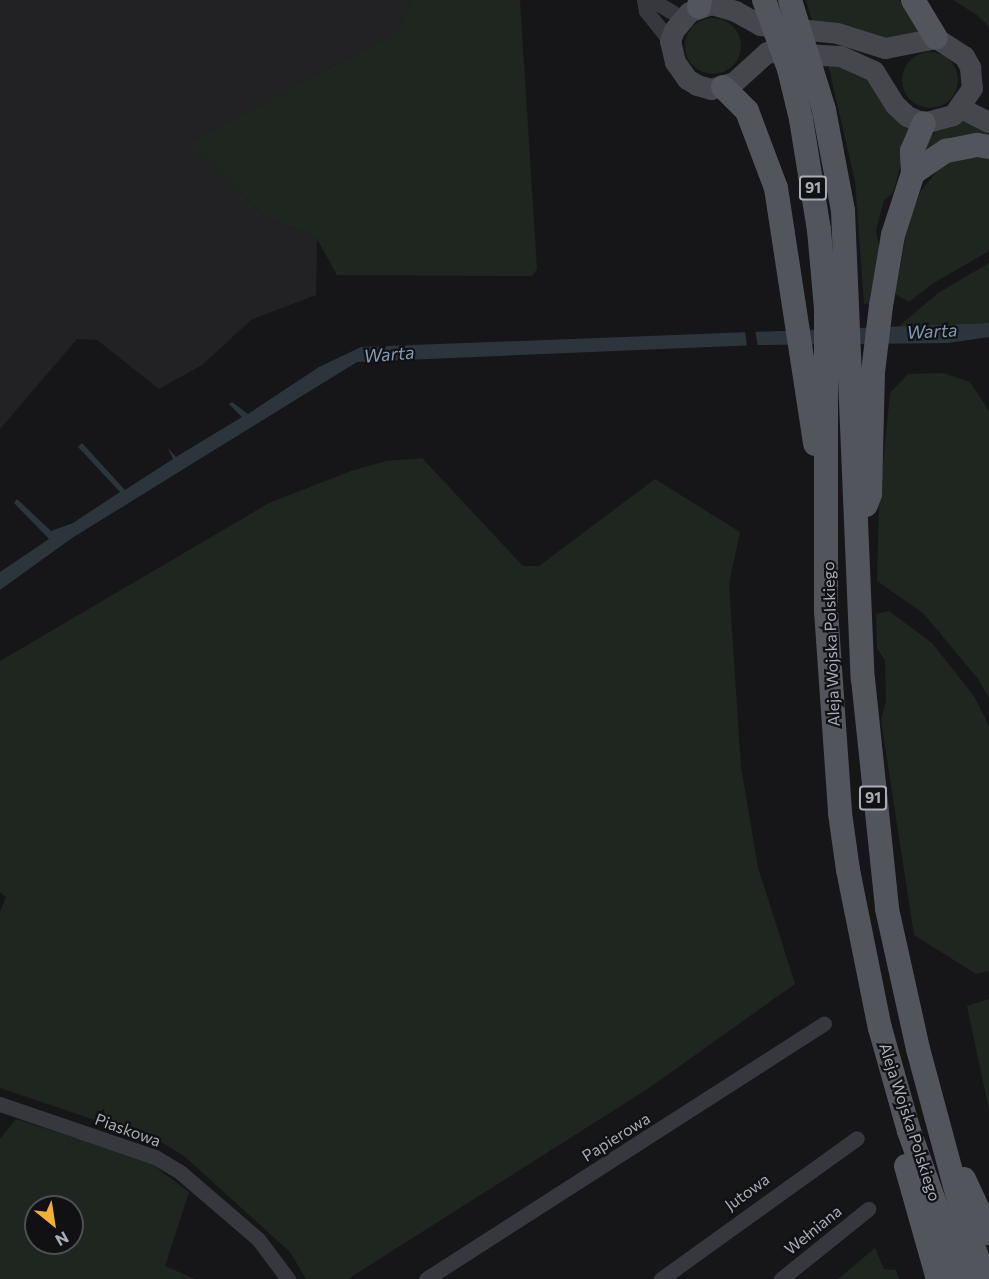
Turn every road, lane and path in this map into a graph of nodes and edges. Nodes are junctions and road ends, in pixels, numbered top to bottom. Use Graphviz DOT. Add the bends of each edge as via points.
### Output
graph roads {
  1 [pos="644,0"];
  2 [pos="652,0"];
  3 [pos="913,0"];
  4 [pos="766,5"];
  5 [pos="793,6"];
  6 [pos="694,8"];
  7 [pos="936,38"];
  8 [pos="670,41"];
  9 [pos="971,73"];
  10 [pos="723,87"];
  11 [pos="989,87"];
  12 [pos="961,108"];
  13 [pos="989,122"];
  14 [pos="924,123"];
  15 [pos="989,147"];
  16 [pos="912,173"];
  17 [pos="837,309"];
  18 [pos="827,367"];
  19 [pos="856,529"];
  20 [pos="824,1023"];
  21 [pos="0,1104"];
  22 [pos="909,1131"];
  23 [pos="857,1138"];
  24 [pos="949,1162"];
  25 [pos="868,1209"];
  26 [pos="989,1233"];
  27 [pos="280,1275"];
  28 [pos="426,1279"];
  29 [pos="661,1279"];
  30 [pos="781,1279"];
  31 [pos="938,1279"];
  32 [pos="962,1279"];
  33 [pos="985,1279"];
  1 -- 8 [label="street" via="646,11"];
  2 -- 6 [label="street"];
  3 -- 7 [label="main road"];
  4 -- 17 [label="main road, Aleja Wojska Polskiego / 91" via="789,69"];
  5 -- 17 [label="main road, Aleja Wojska Polskiego / 91" via="814,72 840,189"];
  6 -- 7 [label="main road" via="723,6 760,25 837,33 885,48"];
  6 -- 8 [label="main road"];
  7 -- 9 [label="main road" via="964,56"];
  8 -- 10 [label="main road" via="675,62 687,79 711,89"];
  9 -- 11 [label="main road"];
  9 -- 12 [label="main road" via="972,88"];
  10 -- 14 [label="main road" via="767,52 840,56 874,71 895,105 907,116"];
  10 -- 18 [label="main road" via="747,111 768,160 782,217 795,309"];
  12 -- 13 [label="main road"];
  12 -- 14 [label="main road" via="939,121"];
  14 -- 16 [label="main road" via="912,151"];
  15 -- 16 [label="main road" via="977,145 946,151"];
  16 -- 19 [label="main road" via="893,235 881,306 873,372 870,494"];
  17 -- 18 [label="main road, Aleja Wojska Polskiego / 91"];
  18 -- 19 [label="main road, Aleja Wojska Polskiego / 91"];
  18 -- 22 [label="main road, Aleja Wojska Polskiego / 91" via="826,611 840,813 857,922"];
  19 -- 24 [label="main road, Aleja Wojska Polskiego / 91" via="869,754 887,909 918,1049"];
  20 -- 28 [label="street, Papierowa"];
  21 -- 27 [label="street, Piaskowa" via="155,1157 180,1172 258,1239"];
  22 -- 31 [label="main road" via="906,1166"];
  22 -- 32 [label="main road, Aleja Wojska Polskiego / 91"];
  23 -- 29 [label="street, Jutowa"];
  24 -- 26 [label="main road" via="969,1185"];
  24 -- 33 [label="main road, Aleja Wojska Polskiego / 91"];
  25 -- 30 [label="street, Wełniana"];
}
